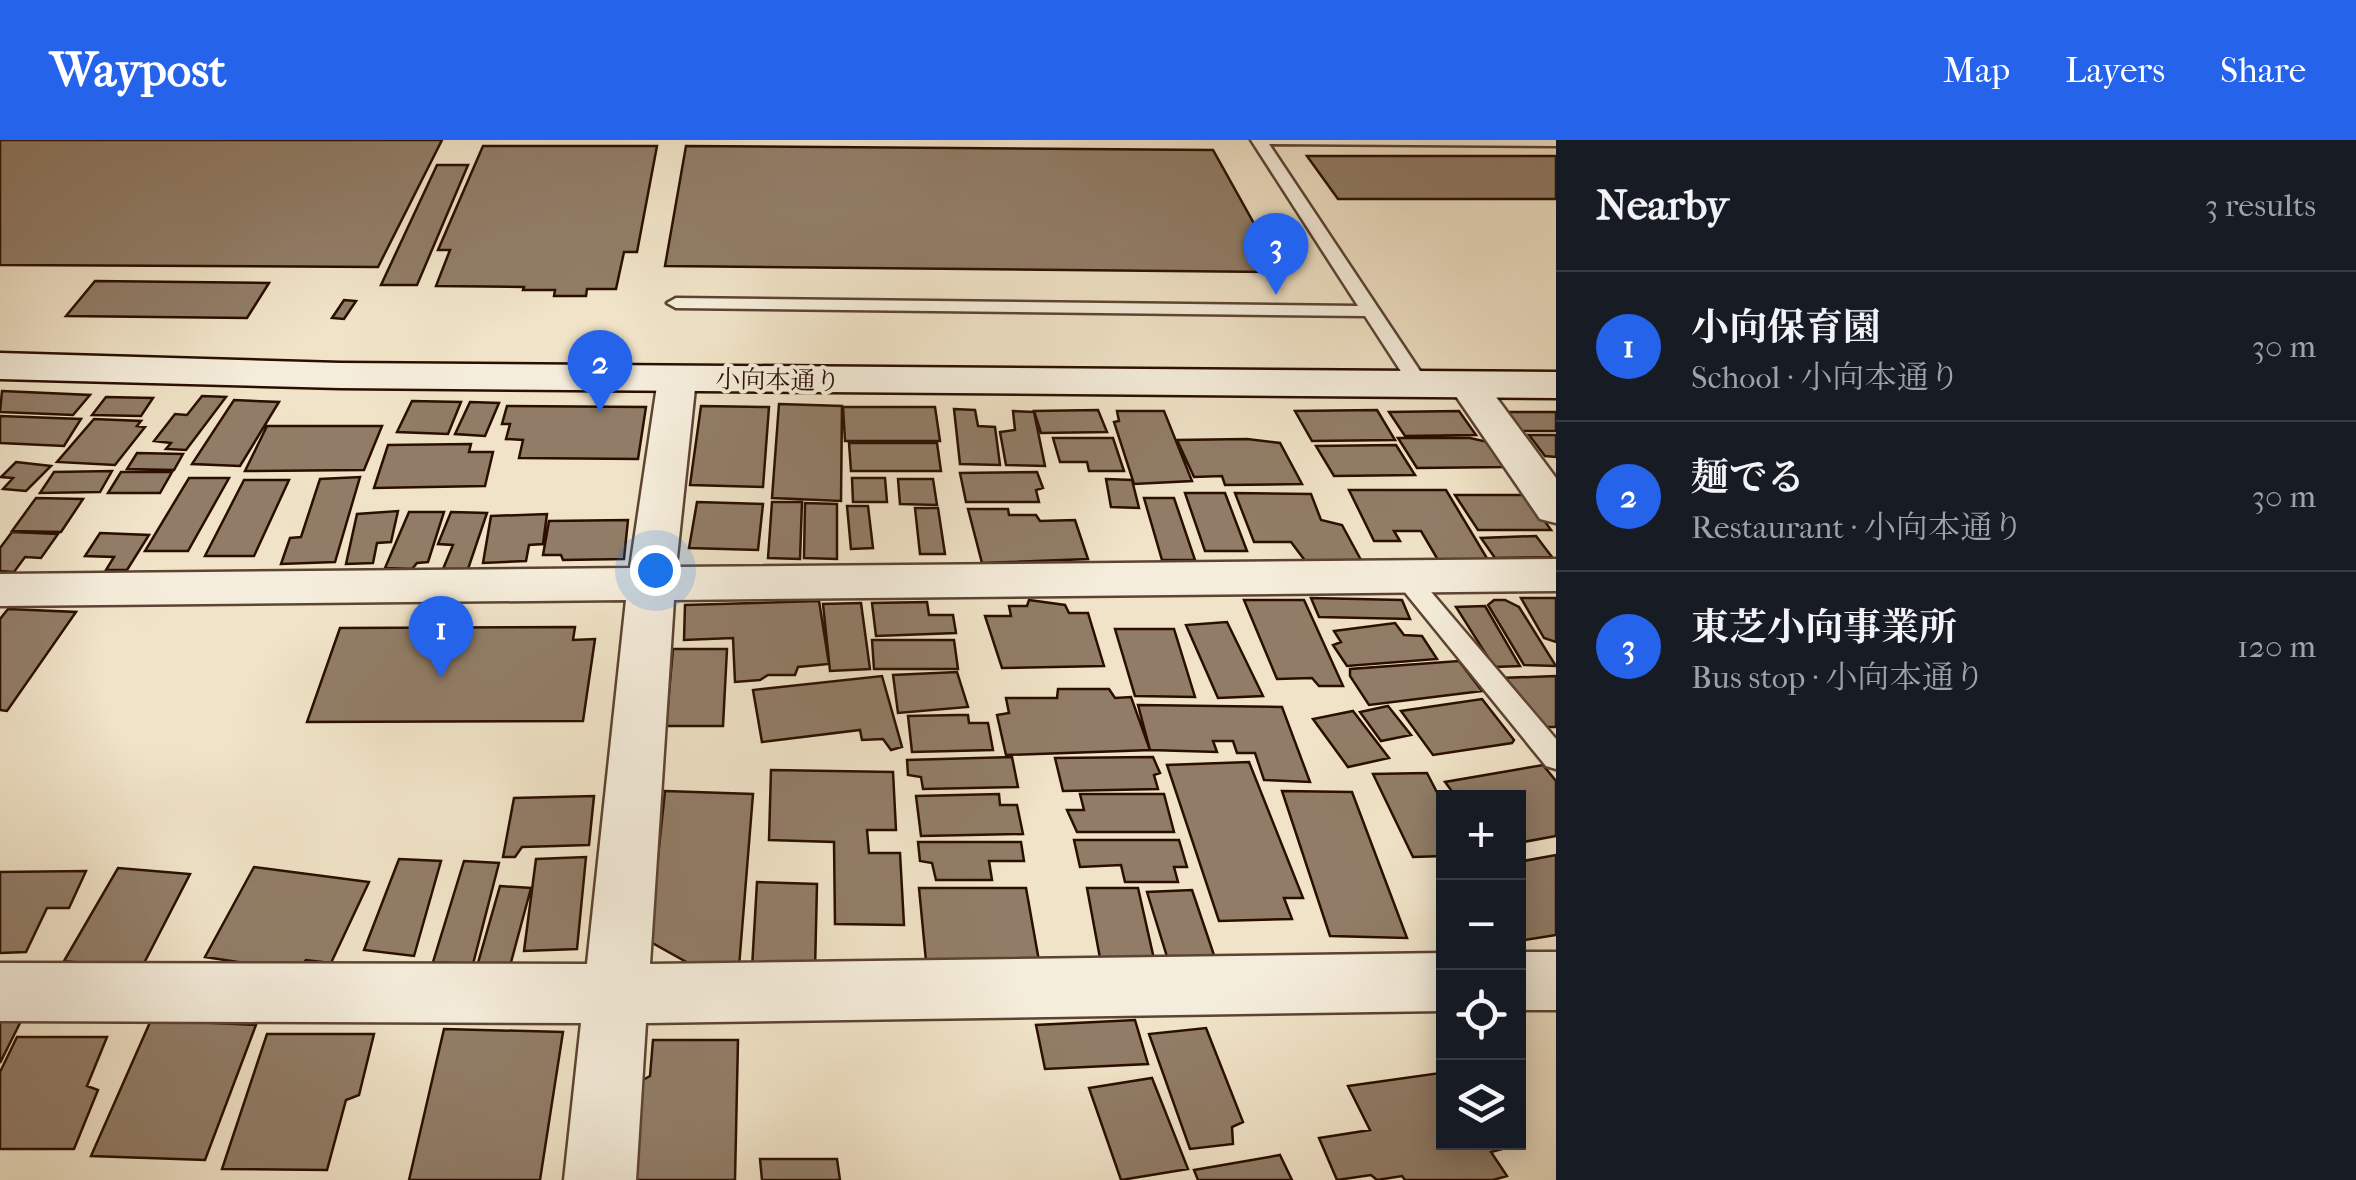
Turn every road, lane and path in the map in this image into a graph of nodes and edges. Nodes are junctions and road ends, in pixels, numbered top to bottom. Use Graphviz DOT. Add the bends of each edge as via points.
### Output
graph roads {
  1 [pos="1259,141"];
  2 [pos="1556,142"];
  3 [pos="676,303"];
  4 [pos="1369,311"];
  5 [pos="0,366"];
  6 [pos="677,378"];
  7 [pos="1556,385"];
  8 [pos="1420,386"];
  9 [pos="1468,386"];
  10 [pos="1556,509"];
  11 [pos="1556,576"];
  12 [pos="1407,579"];
  13 [pos="651,586"];
  14 [pos="0,590"];
  15 [pos="1556,758"];
  16 [pos="1556,980"];
  17 [pos="1526,981"];
  18 [pos="1436,982"];
  19 [pos="0,992"];
  20 [pos="617,994"];
  21 [pos="600,1180"];
  1 -- 2 [label="lane"];
  1 -- 4 [label="lane"];
  3 -- 4 [label="lane"];
  4 -- 8 [label="lane"];
  5 -- 6 [label="street, 小向本通り" via="323,378"];
  6 -- 8 [label="street, 小向本通り"];
  6 -- 13 [label="street"];
  7 -- 9 [label="street, 小向本通り"];
  8 -- 9 [label="street, 小向本通り"];
  9 -- 10 [label="street"];
  11 -- 12 [label="street"];
  12 -- 13 [label="street"];
  12 -- 15 [label="lane"];
  13 -- 14 [label="street"];
  13 -- 20 [label="street"];
  16 -- 17 [label="street"];
  18 -- 20 [label="street"];
  19 -- 20 [label="street"];
  20 -- 21 [label="street"];
}
